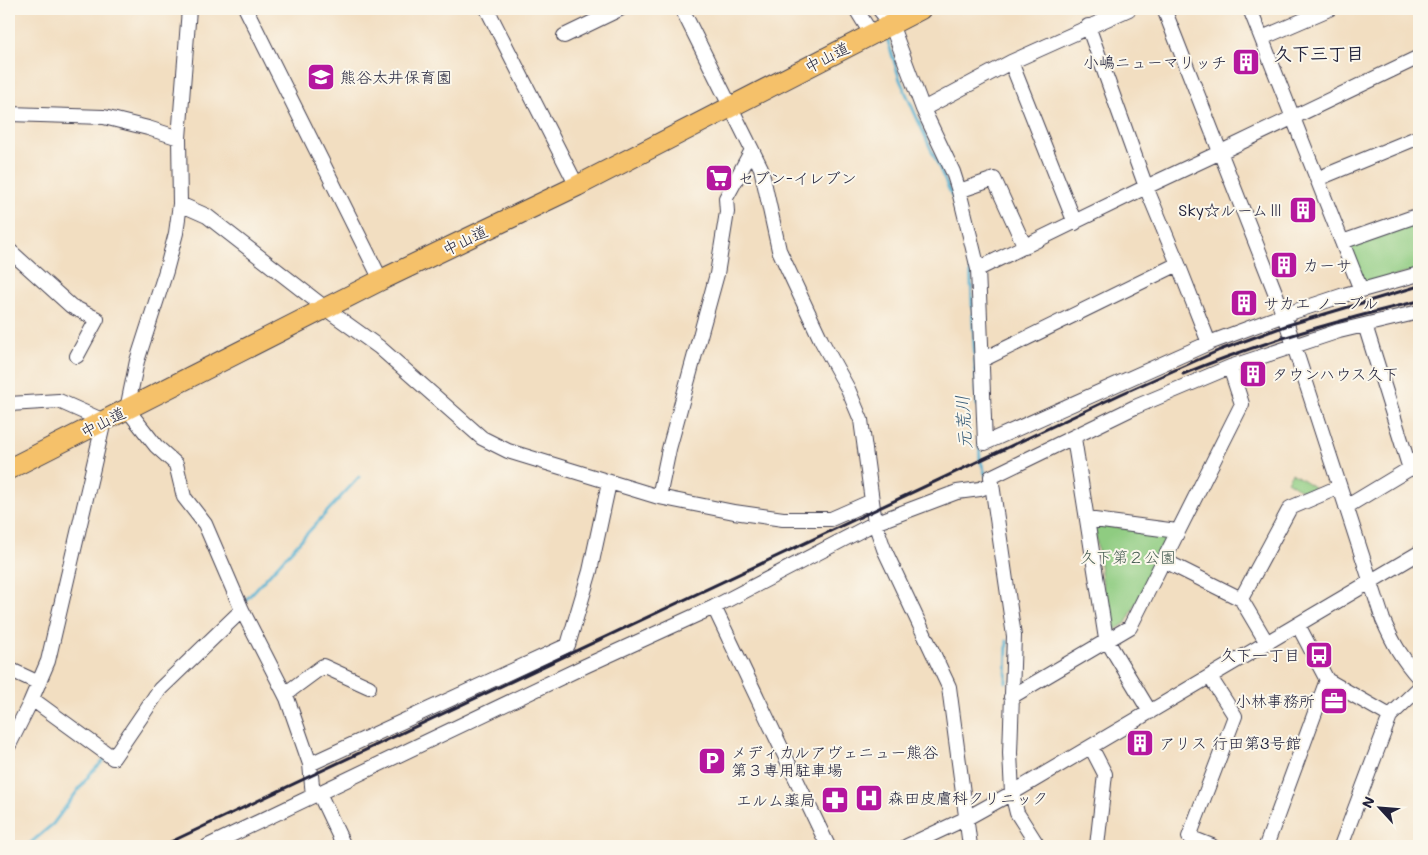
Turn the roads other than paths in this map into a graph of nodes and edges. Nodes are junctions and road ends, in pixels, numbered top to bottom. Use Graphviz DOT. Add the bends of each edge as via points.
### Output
graph roads {
  1 [pos="189,9"];
  2 [pos="246,9"];
  3 [pos="487,9"];
  4 [pos="620,9"];
  5 [pos="682,9"];
  6 [pos="856,9"];
  7 [pos="921,9"];
  8 [pos="1129,9"];
  9 [pos="1164,9"];
  10 [pos="1250,9"];
  11 [pos="1329,9"];
  12 [pos="599,13"];
  13 [pos="885,16"];
  14 [pos="1088,26"];
  15 [pos="872,35"];
  16 [pos="564,36"];
  17 [pos="1262,38"];
  18 [pos="1419,57"];
  19 [pos="1011,62"];
  20 [pos="729,106"];
  21 [pos="923,109"];
  22 [pos="9,114"];
  23 [pos="1293,118"];
  24 [pos="1419,137"];
  25 [pos="179,138"];
  26 [pos="752,150"];
  27 [pos="1220,153"];
  28 [pos="1317,179"];
  29 [pos="578,186"];
  30 [pos="1146,187"];
  31 [pos="959,191"];
  32 [pos="180,204"];
  33 [pos="1419,215"];
  34 [pos="1075,223"];
  35 [pos="1342,242"];
  36 [pos="1025,247"];
  37 [pos="9,250"];
  38 [pos="1178,264"];
  39 [pos="978,270"];
  40 [pos="1419,274"];
  41 [pos="381,280"];
  42 [pos="1361,290"];
  43 [pos="328,308"];
  44 [pos="1419,312"];
  45 [pos="1284,315"];
  46 [pos="1365,325"];
  47 [pos="1209,343"];
  48 [pos="1294,345"];
  49 [pos="77,356"];
  50 [pos="982,360"];
  51 [pos="1230,367"];
  52 [pos="9,404"];
  53 [pos="127,410"];
  54 [pos="104,421"];
  55 [pos="1074,438"];
  56 [pos="1414,466"];
  57 [pos="9,469"];
  58 [pos="609,483"];
  59 [pos="986,487"];
  60 [pos="1339,487"];
  61 [pos="659,497"];
  62 [pos="872,501"];
  63 [pos="1346,507"];
  64 [pos="1087,519"];
  65 [pos="875,523"];
  66 [pos="1177,531"];
  67 [pos="1419,553"];
  68 [pos="1163,560"];
  69 [pos="1370,582"];
  70 [pos="1241,599"];
  71 [pos="714,606"];
  72 [pos="242,610"];
  73 [pos="1298,625"];
  74 [pos="1106,639"];
  75 [pos="1267,643"];
  76 [pos="9,669"];
  77 [pos="1210,677"];
  78 [pos="1419,678"];
  79 [pos="1327,680"];
  80 [pos="39,683"];
  81 [pos="369,687"];
  82 [pos="1419,688"];
  83 [pos="285,694"];
  84 [pos="1011,696"];
  85 [pos="32,699"];
  86 [pos="1150,712"];
  87 [pos="1390,716"];
  88 [pos="9,745"];
  89 [pos="1091,747"];
  90 [pos="310,764"];
  91 [pos="1012,793"];
  92 [pos="316,795"];
  93 [pos="967,818"];
  94 [pos="1187,842"];
  95 [pos="208,846"];
  96 [pos="344,846"];
  97 [pos="828,846"];
  98 [pos="907,846"];
  99 [pos="970,846"];
  100 [pos="1038,846"];
  101 [pos="1097,846"];
  102 [pos="1212,846"];
  103 [pos="1266,846"];
  104 [pos="1341,846"];
  1 -- 25 [label="street"];
  2 -- 41 [label="street"];
  3 -- 29 [label="street"];
  4 -- 12 [label="street"];
  5 -- 20 [label="street"];
  6 -- 15 [label="street"];
  7 -- 13 [label="highway, 中山道"];
  8 -- 14 [label="street"];
  9 -- 27 [label="street"];
  10 -- 17 [label="street"];
  11 -- 17 [label="street"];
  12 -- 16 [label="street"];
  13 -- 15 [label="highway, 中山道"];
  13 -- 21 [label="street"];
  14 -- 19 [label="street"];
  14 -- 30 [label="street"];
  15 -- 20 [label="highway, 中山道"];
  17 -- 23 [label="street"];
  18 -- 23 [label="street"];
  19 -- 21 [label="street"];
  19 -- 34 [label="street"];
  20 -- 26 [label="street"];
  20 -- 29 [label="highway, 中山道"];
  21 -- 31 [label="street"];
  22 -- 25 [label="street" via="104,117"];
  23 -- 27 [label="street"];
  23 -- 28 [label="street"];
  24 -- 28 [label="street"];
  25 -- 32 [label="street"];
  26 -- 61 [label="street" via="726,198 718,274 669,449"];
  26 -- 62 [label="street" via="761,168 779,250 861,420"];
  27 -- 30 [label="street"];
  27 -- 45 [label="street"];
  28 -- 35 [label="street"];
  29 -- 41 [label="highway, 中山道"];
  30 -- 34 [label="street"];
  30 -- 38 [label="street"];
  31 -- 36 [label="street" via="994,179"];
  31 -- 39 [label="street"];
  32 -- 43 [label="street" via="207,216"];
  32 -- 53 [label="street" via="176,233 137,361"];
  33 -- 35 [label="street"];
  34 -- 36 [label="street"];
  35 -- 42 [label="street"];
  36 -- 39 [label="street"];
  37 -- 49 [label="street" via="71,306 97,319"];
  38 -- 47 [label="street"];
  38 -- 50 [label="street"];
  39 -- 50 [label="street"];
  40 -- 42 [label="street"];
  41 -- 43 [label="highway, 中山道"];
  42 -- 45 [label="street"];
  43 -- 53 [label="highway, 中山道"];
  43 -- 58 [label="street" via="379,347 482,438 508,451"];
  44 -- 46 [label="street"];
  45 -- 47 [label="street"];
  45 -- 48 [label="street"];
  46 -- 48 [label="street"];
  46 -- 56 [label="street"];
  47 -- 50 [label="street" via="986,443"];
  48 -- 51 [label="street"];
  48 -- 60 [label="street"];
  51 -- 55 [label="street" via="1135,407"];
  51 -- 66 [label="street" via="1242,404"];
  52 -- 54 [label="street" via="59,401"];
  53 -- 54 [label="highway, 中山道"];
  53 -- 72 [label="street" via="156,446 176,464 184,497 205,524"];
  54 -- 57 [label="highway, 中山道"];
  54 -- 80 [label="street" via="48,661"];
  55 -- 59 [label="street" via="991,477"];
  55 -- 64 [label="street"];
  56 -- 63 [label="street"];
  58 -- 61 [label="street"];
  58 -- 90 [label="street" via="590,571 568,646"];
  59 -- 65 [label="street" via="957,492"];
  59 -- 84 [label="street" via="1014,636"];
  60 -- 63 [label="street"];
  60 -- 70 [label="street" via="1290,508"];
  61 -- 62 [label="street" via="783,519 831,519"];
  62 -- 65 [label="street"];
  63 -- 69 [label="street"];
  64 -- 66 [label="street"];
  64 -- 74 [label="street"];
  65 -- 71 [label="street"];
  65 -- 93 [label="street" via="948,687"];
  66 -- 68 [label="street"];
  67 -- 69 [label="street"];
  68 -- 70 [label="street"];
  68 -- 74 [label="street" via="1130,627"];
  69 -- 73 [label="street"];
  69 -- 78 [label="street" via="1395,648"];
  70 -- 75 [label="street"];
  71 -- 92 [label="street"];
  71 -- 97 [label="street"];
  72 -- 83 [label="street"];
  72 -- 85 [label="street" via="160,689 113,758"];
  73 -- 75 [label="street"];
  73 -- 79 [label="street"];
  74 -- 84 [label="street"];
  74 -- 86 [label="street"];
  75 -- 77 [label="street"];
  76 -- 80 [label="street"];
  77 -- 86 [label="street"];
  77 -- 94 [label="street" via="1235,716"];
  79 -- 87 [label="street"];
  79 -- 103 [label="street"];
  80 -- 85 [label="street"];
  81 -- 83 [label="street" via="323,666"];
  82 -- 87 [label="street"];
  83 -- 90 [label="street"];
  84 -- 91 [label="street"];
  85 -- 88 [label="street"];
  86 -- 89 [label="street"];
  87 -- 104 [label="street"];
  89 -- 91 [label="street"];
  89 -- 101 [label="street" via="1105,774"];
  90 -- 92 [label="street"];
  91 -- 93 [label="street"];
  91 -- 100 [label="street" via="1018,813"];
  92 -- 95 [label="street"];
  92 -- 96 [label="street"];
  93 -- 98 [label="street"];
  93 -- 99 [label="street"];
  94 -- 102 [label="street"];
}
